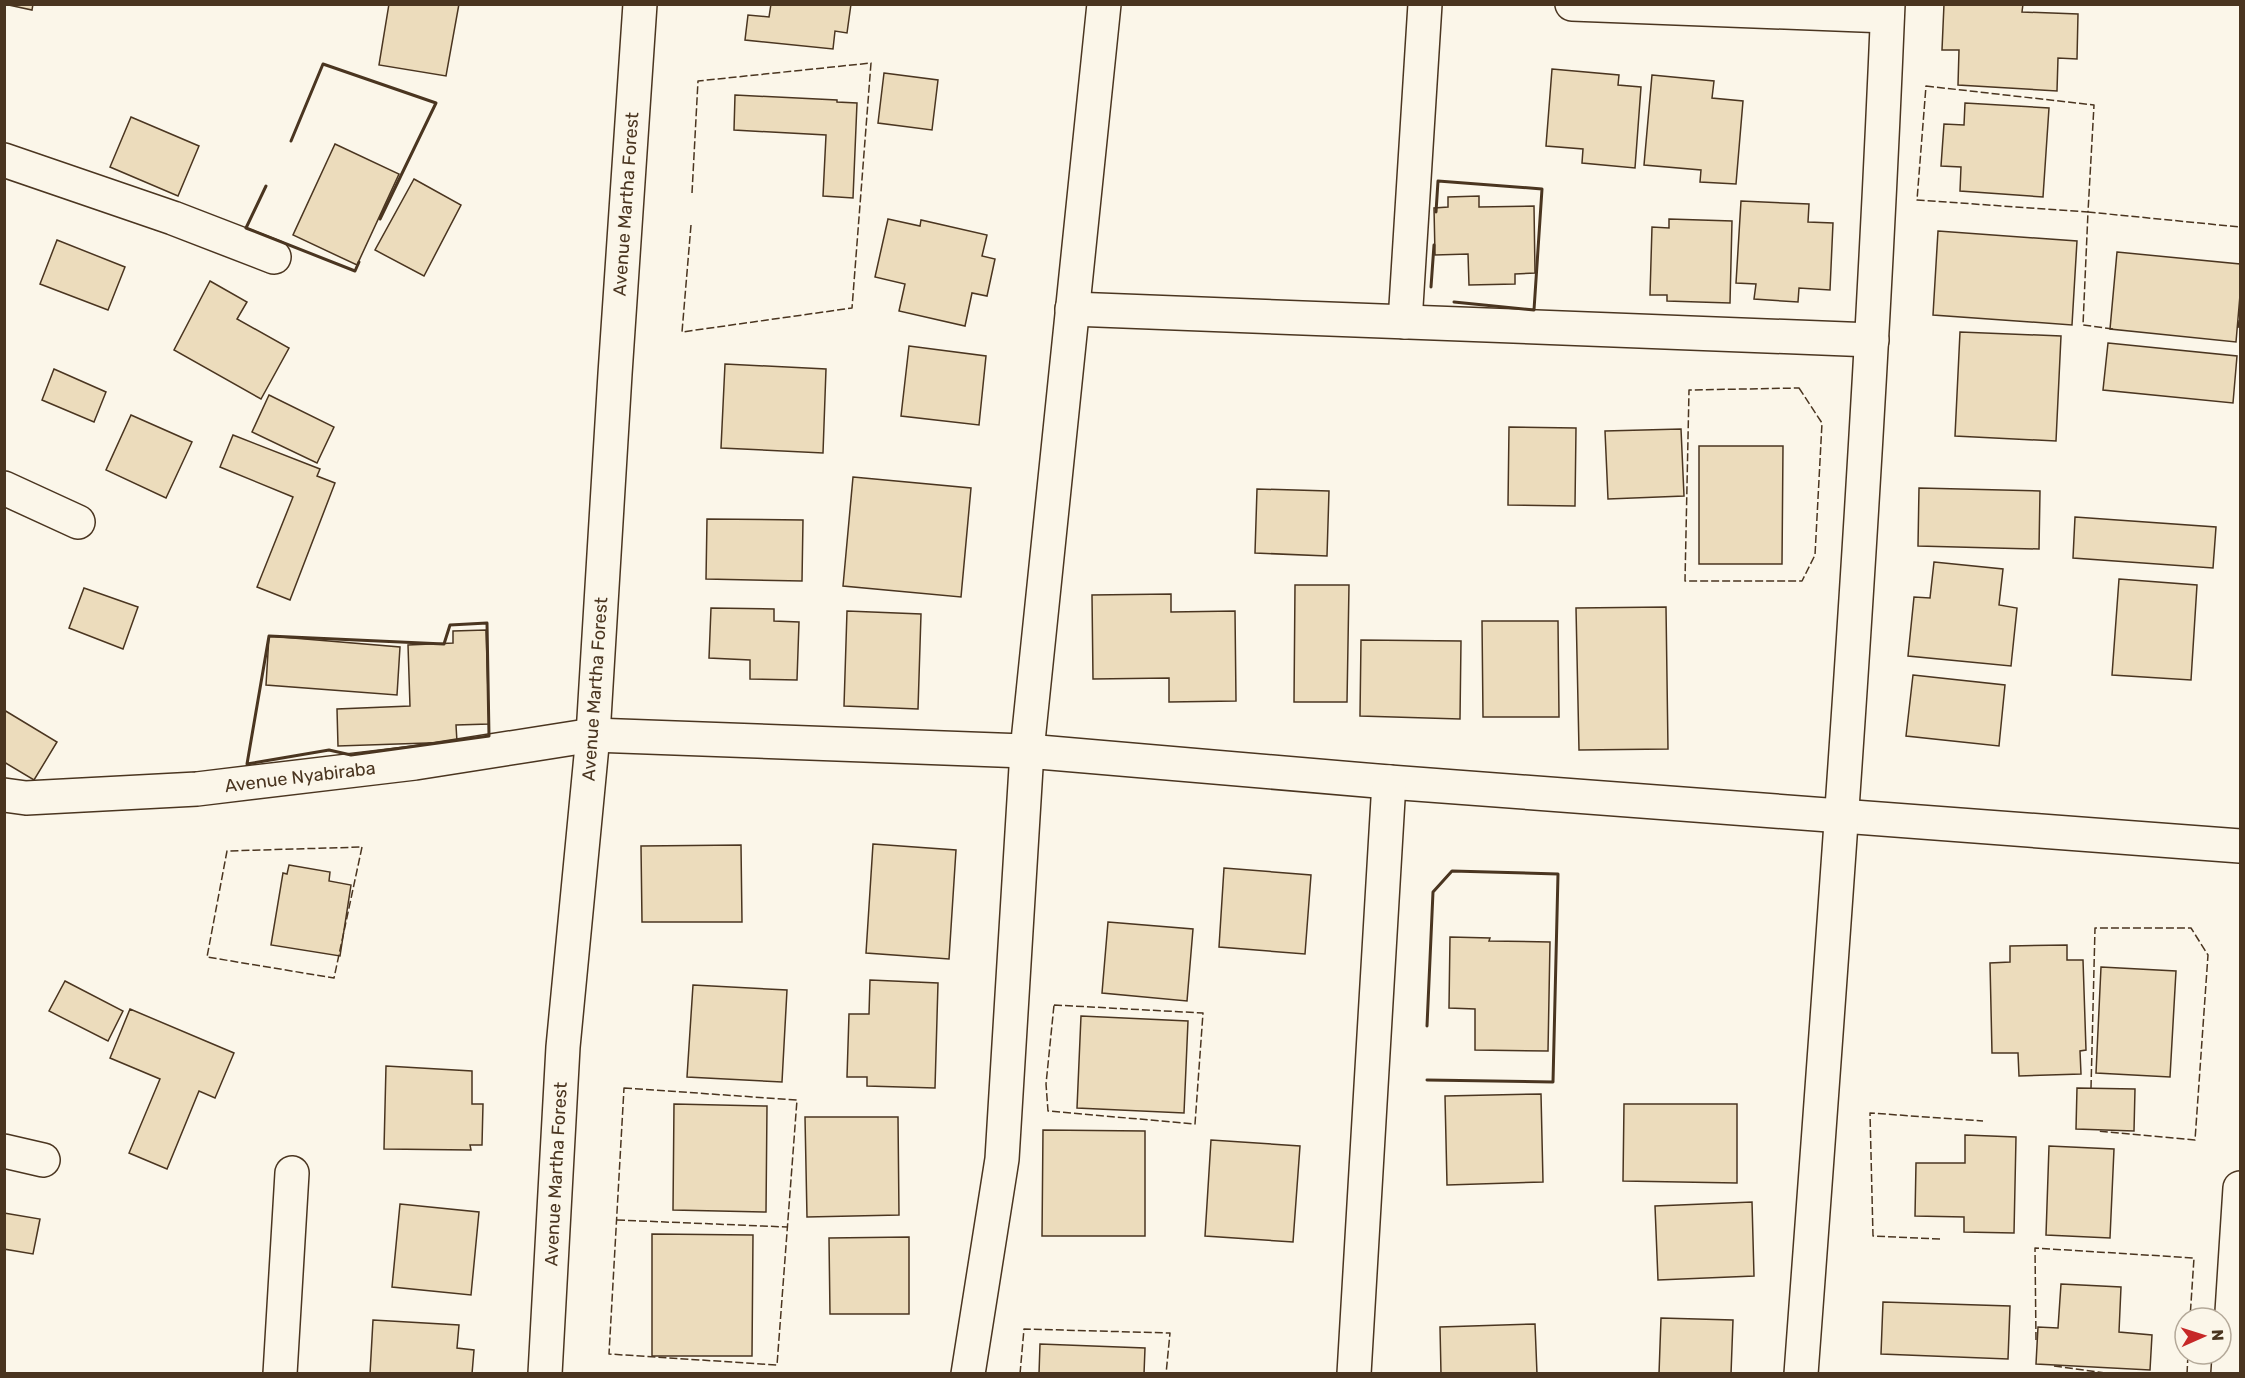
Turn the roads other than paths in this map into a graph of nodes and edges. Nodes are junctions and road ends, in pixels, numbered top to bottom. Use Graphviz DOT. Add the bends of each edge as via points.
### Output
graph roads {
  1 [pos="640,4"];
  2 [pos="1104,4"];
  3 [pos="1425,4"];
  4 [pos="1572,4"];
  5 [pos="1888,10"];
  6 [pos="4,160"];
  7 [pos="273,257"];
  8 [pos="1072,309"];
  9 [pos="1405,322"];
  10 [pos="1872,340"];
  11 [pos="4,488"];
  12 [pos="78,522"];
  13 [pos="593,735"];
  14 [pos="1027,751"];
  15 [pos="1389,782"];
  16 [pos="4,795"];
  17 [pos="1842,816"];
  18 [pos="2241,846"];
  19 [pos="4,1151"];
  20 [pos="43,1160"];
  21 [pos="292,1173"];
  22 [pos="2241,1188"];
  23 [pos="280,1374"];
  24 [pos="545,1374"];
  25 [pos="968,1374"];
  26 [pos="1354,1374"];
  27 [pos="1801,1374"];
  28 [pos="2228,1374"];
  1 -- 13 [label="street, Avenue Martha Forest"];
  2 -- 8 [label="street"];
  3 -- 9 [label="street"];
  4 -- 5 [label="street"];
  5 -- 10 [label="street"];
  6 -- 7 [label="street"];
  8 -- 9 [label="street"];
  8 -- 14 [label="street"];
  9 -- 10 [label="street"];
  10 -- 17 [label="street"];
  11 -- 12 [label="street"];
  13 -- 14 [label="street, Avenue Nyabiraba"];
  13 -- 16 [label="street, Avenue Nyabiraba" via="415,763 197,789 26,798"];
  13 -- 24 [label="street, Avenue Martha Forest" via="563,1047"];
  14 -- 15 [label="street, Avenue Nyabiraba"];
  14 -- 25 [label="street" via="1002,1160"];
  15 -- 17 [label="street, Avenue Nyabiraba"];
  15 -- 26 [label="street"];
  17 -- 18 [label="street, Avenue Nyabiraba"];
  17 -- 27 [label="street"];
  19 -- 20 [label="street"];
  21 -- 23 [label="street"];
  22 -- 28 [label="street"];
}
